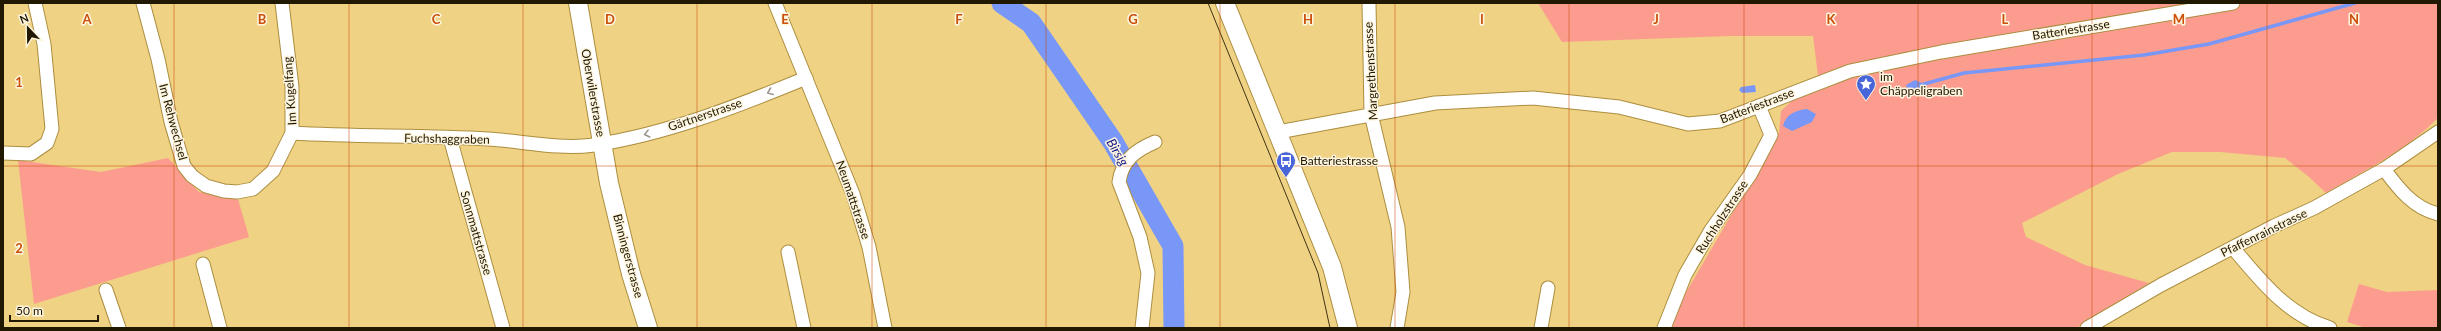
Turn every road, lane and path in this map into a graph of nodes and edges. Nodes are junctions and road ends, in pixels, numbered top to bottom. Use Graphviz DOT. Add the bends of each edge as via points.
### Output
graph roads {
  1 [pos="35,3"];
  2 [pos="143,3"];
  3 [pos="282,3"];
  4 [pos="578,3"];
  5 [pos="775,3"];
  6 [pos="1226,3"];
  7 [pos="1369,3"];
  8 [pos="2232,3"];
  9 [pos="806,78"];
  10 [pos="1759,106"];
  11 [pos="1371,114"];
  12 [pos="1278,132"];
  13 [pos="2438,132"];
  14 [pos="292,133"];
  15 [pos="450,138"];
  16 [pos="1155,142"];
  17 [pos="601,144"];
  18 [pos="3,154"];
  19 [pos="2384,169"];
  20 [pos="609,183"];
  21 [pos="252,189"];
  22 [pos="2438,214"];
  23 [pos="2233,248"];
  24 [pos="788,252"];
  25 [pos="203,264"];
  26 [pos="1548,288"];
  27 [pos="106,290"];
  28 [pos="119,328"];
  29 [pos="220,328"];
  30 [pos="503,328"];
  31 [pos="648,328"];
  32 [pos="804,328"];
  33 [pos="885,328"];
  34 [pos="1142,328"];
  35 [pos="1348,328"];
  36 [pos="1397,328"];
  37 [pos="1541,328"];
  38 [pos="1664,328"];
  39 [pos="2087,328"];
  40 [pos="2330,328"];
  1 -- 18 [label="street" via="44,44 52,129 47,143 31,154"];
  2 -- 21 [label="street, Im Rehwechsel" via="184,166 198,182 206,186 224,191"];
  3 -- 14 [label="street, Im Kugelfang" via="292,87"];
  4 -- 17 [label="main road, Oberwilerstrasse"];
  5 -- 9 [label="street, Neumattstrasse"];
  6 -- 12 [label="main road"];
  7 -- 11 [label="street, Margrethenstrasse"];
  8 -- 10 [label="street, Batteriestrasse" via="1956,49 1850,71"];
  9 -- 17 [label="street, Gärtnerstrasse, one-way" via="665,129"];
  9 -- 33 [label="street, Neumattstrasse" via="862,221"];
  10 -- 11 [label="street, Batteriestrasse" via="1720,121 1688,124 1619,107 1533,98 1435,103"];
  10 -- 38 [label="street, Ruchholzstrasse" via="1771,135 1750,175 1711,230 1685,275"];
  11 -- 12 [label="street, Batteriestrasse"];
  11 -- 36 [label="street, Margrethenstrasse" via="1398,227 1402,292"];
  12 -- 35 [label="main road" via="1332,267"];
  13 -- 19 [label="street, Pfaffenrainstrasse"];
  14 -- 15 [label="street, Fuchshaggraben"];
  14 -- 21 [label="street, Im Kugelfang" via="272,171"];
  15 -- 17 [label="street, Fuchshaggraben" via="574,146"];
  15 -- 30 [label="street, Sonnmattstrasse"];
  16 -- 34 [label="street" via="1135,151 1118,182 1140,237 1148,273"];
  17 -- 20 [label="main road, Oberwilerstrasse"];
  19 -- 22 [label="street" via="2403,195 2429,212"];
  19 -- 23 [label="street, Pfaffenrainstrasse" via="2314,208"];
  20 -- 31 [label="main road, Binningerstrasse" via="625,251"];
  23 -- 39 [label="street, Pfaffenrainstrasse" via="2161,285"];
  23 -- 40 [label="street" via="2264,285 2285,305 2314,323"];
  24 -- 32 [label="street"];
  25 -- 29 [label="street"];
  26 -- 37 [label="street"];
  27 -- 28 [label="street"];
}
